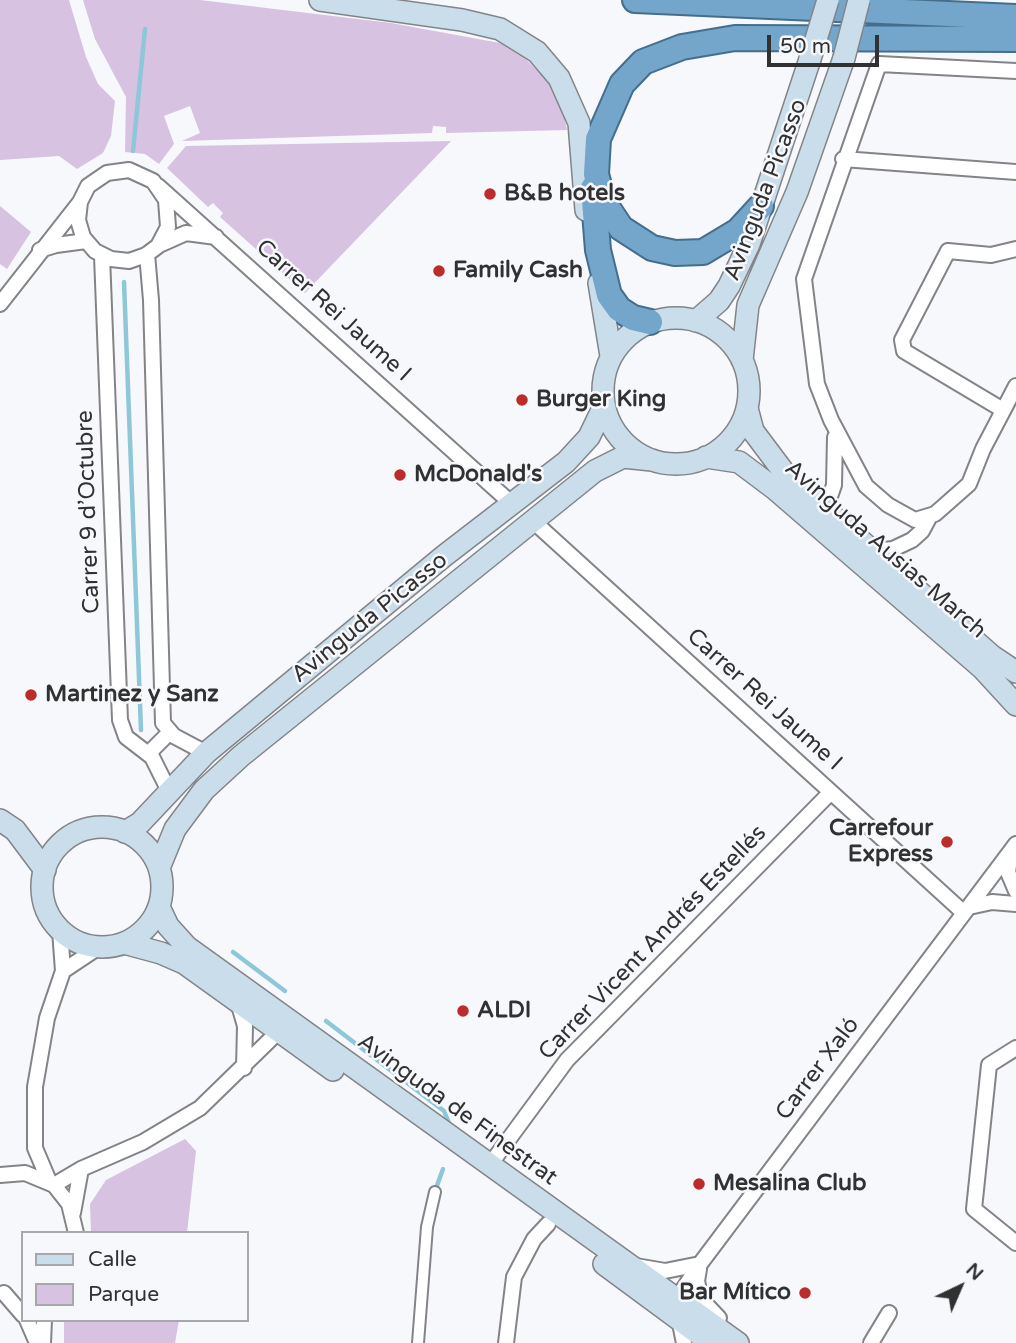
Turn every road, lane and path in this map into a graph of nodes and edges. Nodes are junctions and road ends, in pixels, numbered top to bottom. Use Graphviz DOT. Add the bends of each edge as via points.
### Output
graph roads {
  1 [pos="320,0"];
  2 [pos="635,0"];
  3 [pos="828,0"];
  4 [pos="859,0"];
  5 [pos="1016,18"];
  6 [pos="1016,39"];
  7 [pos="1016,71"];
  8 [pos="843,159"];
  9 [pos="597,162"];
  10 [pos="1016,172"];
  11 [pos="158,186"];
  12 [pos="80,202"];
  13 [pos="761,206"];
  14 [pos="218,238"];
  15 [pos="86,241"];
  16 [pos="1016,249"];
  17 [pos="152,250"];
  18 [pos="38,251"];
  19 [pos="102,256"];
  20 [pos="0,304"];
  21 [pos="696,321"];
  22 [pos="650,322"];
  23 [pos="611,356"];
  24 [pos="742,360"];
  25 [pos="1016,386"];
  26 [pos="604,406"];
  27 [pos="747,408"];
  28 [pos="1003,410"];
  29 [pos="835,429"];
  30 [pos="706,457"];
  31 [pos="652,460"];
  32 [pos="511,503"];
  33 [pos="826,508"];
  34 [pos="930,516"];
  35 [pos="533,521"];
  36 [pos="876,551"];
  37 [pos="1016,673"];
  38 [pos="1016,705"];
  39 [pos="170,732"];
  40 [pos="149,753"];
  41 [pos="206,753"];
  42 [pos="169,791"];
  43 [pos="831,792"];
  44 [pos="7,825"];
  45 [pos="125,832"];
  46 [pos="64,841"];
  47 [pos="1014,846"];
  48 [pos="159,868"];
  49 [pos="45,870"];
  50 [pos="1016,891"];
  51 [pos="1016,904"];
  52 [pos="159,907"];
  53 [pos="967,910"];
  54 [pos="60,930"];
  55 [pos="124,943"];
  56 [pos="99,947"];
  57 [pos="63,971"];
  58 [pos="238,1002"];
  59 [pos="278,1032"];
  60 [pos="1016,1048"];
  61 [pos="244,1068"];
  62 [pos="35,1148"];
  63 [pos="489,1166"];
  64 [pos="82,1169"];
  65 [pos="20,1173"];
  66 [pos="0,1175"];
  67 [pos="51,1183"];
  68 [pos="435,1192"];
  69 [pos="73,1213"];
  70 [pos="548,1224"];
  71 [pos="76,1231"];
  72 [pos="1016,1242"];
  73 [pos="629,1264"];
  74 [pos="700,1264"];
  75 [pos="697,1281"];
  76 [pos="2,1292"];
  77 [pos="21,1293"];
  78 [pos="678,1309"];
  79 [pos="889,1312"];
  80 [pos="21,1313"];
  81 [pos="28,1322"];
  82 [pos="44,1322"];
  83 [pos="37,1343"];
  84 [pos="43,1343"];
  85 [pos="418,1343"];
  86 [pos="506,1343"];
  87 [pos="684,1343"];
  88 [pos="711,1343"];
  89 [pos="741,1343"];
  90 [pos="871,1343"];
  1 -- 23 [label="main road" via="500,29 537,52 559,78 579,123 587,229"];
  2 -- 5 [label="highway"];
  3 -- 13 [label="main road, Avinguda Picasso, bridge"];
  4 -- 24 [label="main road, Avinguda Picasso, bridge" via="844,58 797,192 748,305"];
  6 -- 9 [label="highway" via="735,38 682,47 643,62 622,84 598,139"];
  7 -- 8 [label="street" via="878,64"];
  8 -- 10 [label="street"];
  8 -- 29 [label="street" via="804,279 817,384"];
  9 -- 13 [label="highway" via="603,201 621,228 652,248 675,253 703,251 738,230"];
  9 -- 22 [label="highway" via="592,202 609,295 626,314"];
  11 -- 12 [label="street" via="138,172 115,170 91,183"];
  11 -- 14 [label="street, Carrer Rei Jaume I"];
  11 -- 17 [label="street" via="169,218 166,232"];
  12 -- 15 [label="street" via="78,220"];
  12 -- 18 [label="street"];
  13 -- 21 [label="main road, Avinguda Picasso" via="729,286"];
  14 -- 17 [label="street" via="186,233"];
  14 -- 32 [label="street, Carrer Rei Jaume I"];
  15 -- 18 [label="street"];
  15 -- 19 [label="street"];
  16 -- 28 [label="street" via="991,255 948,251 902,340 904,351"];
  17 -- 19 [label="street" via="124,261"];
  17 -- 39 [label="street" via="163,723"];
  18 -- 20 [label="street"];
  19 -- 40 [label="street, Carrer 9 d’Octubre" via="120,720 126,737"];
  21 -- 22 [label="main road"];
  21 -- 24 [label="main road" via="715,329"];
  22 -- 23 [label="main road" via="621,342"];
  23 -- 26 [label="main road"];
  24 -- 27 [label="main road"];
  25 -- 28 [label="street"];
  26 -- 31 [label="main road" via="614,429 630,448"];
  26 -- 32 [label="main road, Avinguda Picasso" via="589,437 566,462"];
  27 -- 30 [label="main road" via="732,436"];
  27 -- 33 [label="main road, Avinguda Ausias March" via="753,431 786,475"];
  28 -- 34 [label="street" via="969,484"];
  29 -- 33 [label="street" via="834,485"];
  29 -- 34 [label="street" via="866,486 915,520"];
  30 -- 31 [label="main road" via="689,463"];
  30 -- 38 [label="main road, Avinguda Ausias March" via="739,462 775,489 982,668"];
  31 -- 35 [label="main road, Avinguda Picasso" via="623,457 595,471"];
  32 -- 41 [label="main road, Avinguda Picasso"];
  33 -- 36 [label="main road, Avinguda Ausias March"];
  34 -- 36 [label="street" via="912,540"];
  35 -- 43 [label="street, Carrer Rei Jaume I"];
  35 -- 48 [label="main road, Avinguda Picasso" via="204,790 175,829"];
  36 -- 37 [label="main road, Avinguda Ausias March"];
  39 -- 40 [label="street"];
  39 -- 41 [label="street"];
  40 -- 42 [label="street, Carrer 9 d’Octubre"];
  41 -- 42 [label="main road, Avinguda Picasso"];
  42 -- 45 [label="main road, Avinguda Picasso" via="140,824"];
  43 -- 53 [label="street, Carrer Rei Jaume I"];
  43 -- 63 [label="street, Carrer Vicent Andrés Estellés" via="568,1060"];
  44 -- 46 [label="main road" via="37,840"];
  44 -- 49 [label="main road"];
  45 -- 46 [label="main road" via="95,828"];
  45 -- 48 [label="main road" via="146,847"];
  46 -- 49 [label="main road"];
  47 -- 50 [label="street" via="1008,872"];
  47 -- 53 [label="street, Carrer Xaló"];
  48 -- 52 [label="main road"];
  49 -- 54 [label="main road" via="45,905"];
  51 -- 53 [label="street" via="992,902"];
  52 -- 55 [label="main road" via="149,926"];
  52 -- 63 [label="main road, Avinguda de Finestrat" via="168,926 187,947"];
  53 -- 74 [label="street, Carrer Xaló"];
  54 -- 56 [label="main road" via="74,940"];
  54 -- 57 [label="street"];
  55 -- 56 [label="main road"];
  55 -- 58 [label="main road, Avinguda de Finestrat" via="184,964"];
  56 -- 57 [label="street"];
  57 -- 62 [label="street" via="47,1018 35,1087"];
  58 -- 59 [label="main road, Avinguda de Finestrat"];
  58 -- 61 [label="street" via="244,1026"];
  59 -- 61 [label="street"];
  59 -- 70 [label="main road, Avinguda de Finestrat"];
  60 -- 72 [label="street" via="989,1065 974,1209"];
  61 -- 64 [label="street" via="200,1108 143,1142"];
  62 -- 65 [label="street"];
  62 -- 67 [label="street"];
  63 -- 73 [label="main road, Avinguda de Finestrat"];
  64 -- 67 [label="street"];
  64 -- 69 [label="street"];
  65 -- 66 [label="street"];
  65 -- 67 [label="street"];
  67 -- 69 [label="street"];
  68 -- 85 [label="street" via="427,1227"];
  69 -- 71 [label="street"];
  70 -- 78 [label="main road, Avinguda de Finestrat" via="657,1302"];
  70 -- 86 [label="street" via="534,1239 514,1277"];
  73 -- 74 [label="street" via="665,1271"];
  73 -- 78 [label="main road, Avinguda de Finestrat"];
  74 -- 75 [label="street"];
  74 -- 78 [label="street, Carrer Xaló"];
  75 -- 78 [label="street" via="693,1294"];
  75 -- 89 [label="street" via="707,1308"];
  76 -- 77 [label="street"];
  76 -- 80 [label="street"];
  78 -- 87 [label="street"];
  78 -- 88 [label="main road, Avinguda de Finestrat"];
  78 -- 89 [label="main road, Avinguda de Finestrat"];
  79 -- 90 [label="street"];
  81 -- 83 [label="street"];
  82 -- 84 [label="street"];
}
